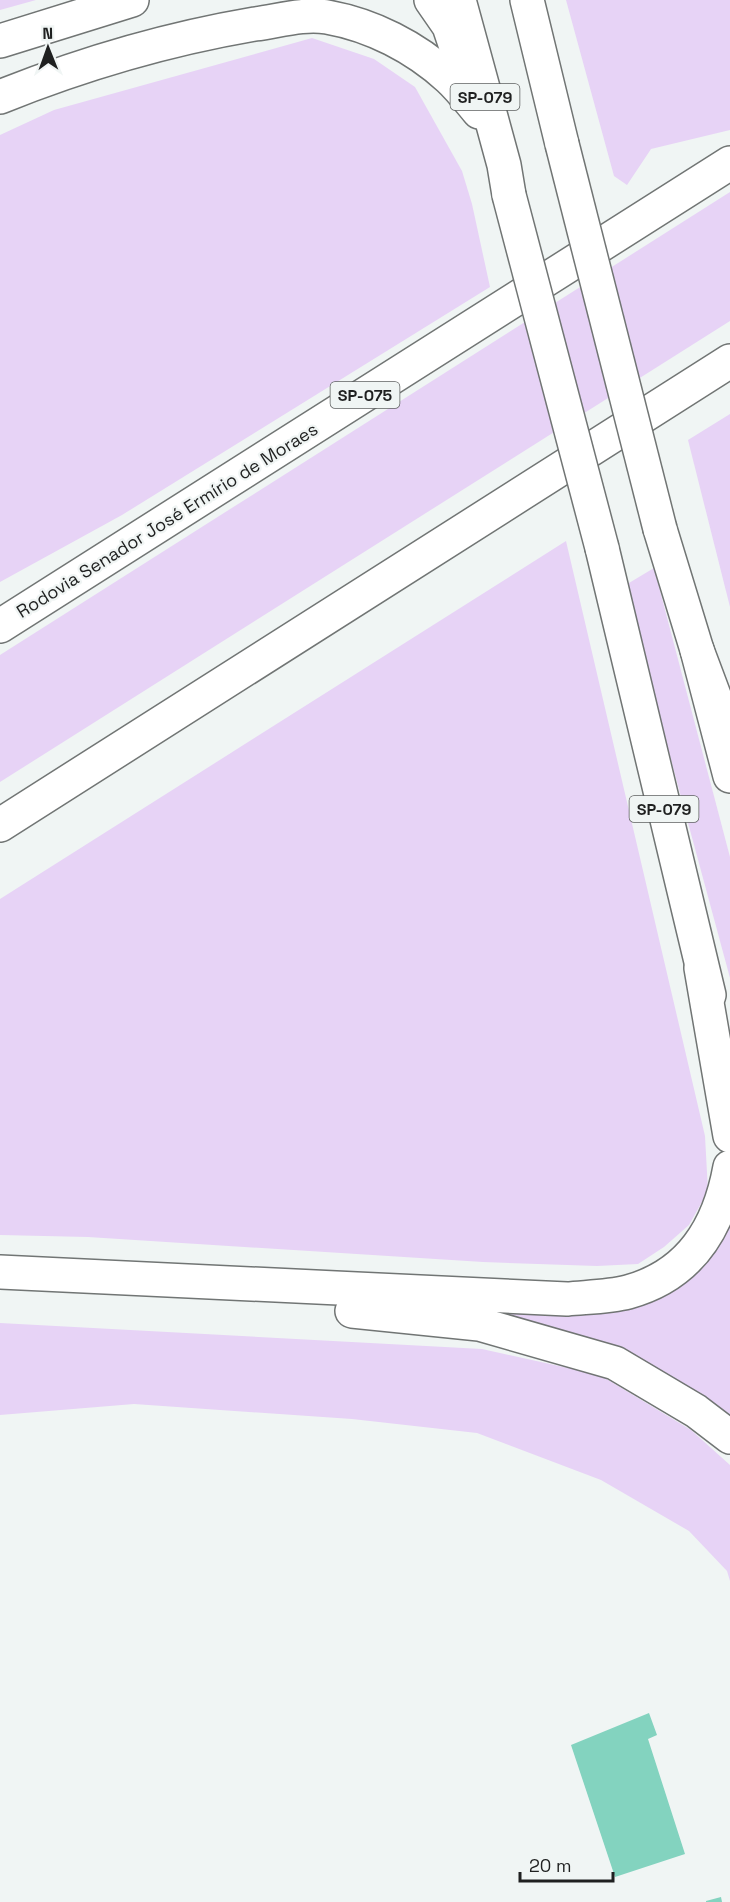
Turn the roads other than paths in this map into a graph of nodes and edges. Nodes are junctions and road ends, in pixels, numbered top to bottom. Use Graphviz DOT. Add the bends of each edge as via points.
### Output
graph roads {
  1 [pos="132,0"];
  2 [pos="431,0"];
  3 [pos="459,0"];
  4 [pos="527,0"];
  5 [pos="0,41"];
  6 [pos="0,97"];
  7 [pos="479,112"];
  8 [pos="730,163"];
  9 [pos="508,189"];
  10 [pos="730,361"];
  11 [pos="0,626"];
  12 [pos="697,650"];
  13 [pos="730,738"];
  14 [pos="730,776"];
  15 [pos="0,825"];
  16 [pos="701,968"];
  17 [pos="730,1069"];
  18 [pos="730,1136"];
  19 [pos="730,1167"];
  20 [pos="0,1272"];
  21 [pos="0,1290"];
  22 [pos="730,1437"];
  1 -- 5 [label="main road"];
  2 -- 7 [label="main road" via="449,26"];
  3 -- 9 [label="main road, SP-079"];
  4 -- 12 [label="main road, SP-079, bridge" via="660,530"];
  6 -- 7 [label="main road" via="162,42 297,17 324,16 378,31 401,44 448,77"];
  7 -- 9 [label="main road"];
  8 -- 11 [label="main road, Rodovia Senador José Ermírio de Moraes / SP-075"];
  9 -- 16 [label="main road, SP-079, bridge" via="602,548"];
  10 -- 15 [label="main road"];
  12 -- 13 [label="main road"];
  12 -- 14 [label="main road, SP-079"];
  16 -- 17 [label="main road, SP-079"];
  16 -- 18 [label="main road"];
  19 -- 20 [label="main road" via="725,1197 708,1234 665,1278 627,1292 567,1299"];
  21 -- 22 [label="main road" via="271,1302 479,1324 615,1363 696,1411"];
}
